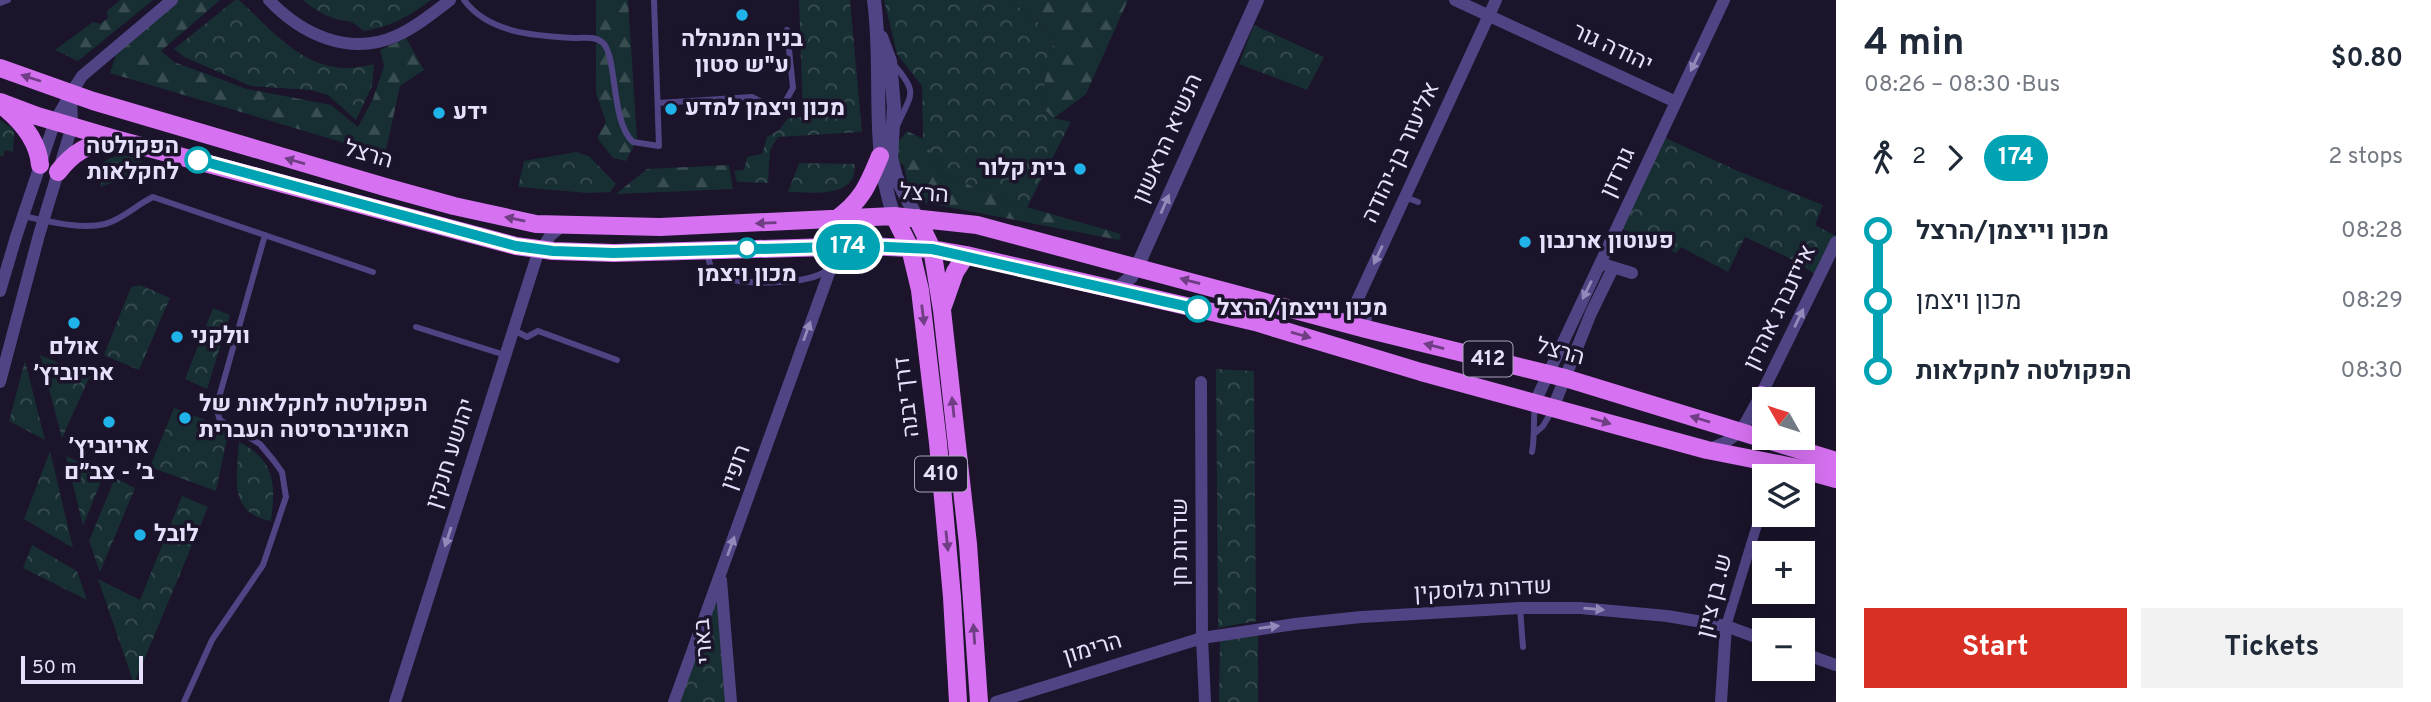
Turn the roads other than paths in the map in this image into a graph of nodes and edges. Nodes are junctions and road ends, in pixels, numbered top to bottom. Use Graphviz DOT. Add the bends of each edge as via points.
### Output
graph roads {
  1 [pos="8,0"];
  2 [pos="172,0"];
  3 [pos="269,0"];
  4 [pos="450,0"];
  5 [pos="464,0"];
  6 [pos="654,0"];
  7 [pos="874,0"];
  8 [pos="1257,0"];
  9 [pos="1455,0"];
  10 [pos="1496,0"];
  11 [pos="1724,0"];
  12 [pos="0,3"];
  13 [pos="1489,16"];
  14 [pos="787,30"];
  15 [pos="878,30"];
  16 [pos="0,68"];
  17 [pos="71,93"];
  18 [pos="1676,102"];
  19 [pos="0,103"];
  20 [pos="658,103"];
  21 [pos="63,123"];
  22 [pos="115,139"];
  23 [pos="880,156"];
  24 [pos="38,170"];
  25 [pos="57,178"];
  26 [pos="1405,197"];
  27 [pos="1418,202"];
  28 [pos="23,216"];
  29 [pos="894,216"];
  30 [pos="917,218"];
  31 [pos="44,220"];
  32 [pos="834,220"];
  33 [pos="562,226"];
  34 [pos="265,235"];
  35 [pos="14,242"];
  36 [pos="1836,242"];
  37 [pos="36,247"];
  38 [pos="838,248"];
  39 [pos="911,248"];
  40 [pos="540,249"];
  41 [pos="932,249"];
  42 [pos="707,250"];
  43 [pos="966,255"];
  44 [pos="1600,263"];
  45 [pos="830,267"];
  46 [pos="1137,267"];
  47 [pos="1613,268"];
  48 [pos="373,272"];
  49 [pos="1632,273"];
  50 [pos="0,291"];
  51 [pos="1115,291"];
  52 [pos="1372,307"];
  53 [pos="942,310"];
  54 [pos="1344,323"];
  55 [pos="416,327"];
  56 [pos="1366,329"];
  57 [pos="514,330"];
  58 [pos="505,355"];
  59 [pos="617,360"];
  60 [pos="1547,374"];
  61 [pos="1565,378"];
  62 [pos="1201,382"];
  63 [pos="0,383"];
  64 [pos="1770,387"];
  65 [pos="1535,402"];
  66 [pos="1553,408"];
  67 [pos="1752,417"];
  68 [pos="1741,431"];
  69 [pos="1535,433"];
  70 [pos="1752,434"];
  71 [pos="1707,450"];
  72 [pos="1806,450"];
  73 [pos="1532,452"];
  74 [pos="1836,461"];
  75 [pos="1754,464"];
  76 [pos="1815,476"];
  77 [pos="1836,479"];
  78 [pos="1756,527"];
  79 [pos="720,576"];
  80 [pos="1520,608"];
  81 [pos="1726,626"];
  82 [pos="1752,636"];
  83 [pos="1202,638"];
  84 [pos="1523,647"];
  85 [pos="1815,658"];
  86 [pos="1836,665"];
  87 [pos="184,702"];
  88 [pos="395,702"];
  89 [pos="674,702"];
  90 [pos="731,702"];
  91 [pos="958,702"];
  92 [pos="979,702"];
  93 [pos="996,702"];
  94 [pos="1205,702"];
  95 [pos="1721,702"];
  1 -- 12 [label="lane"];
  2 -- 17 [label="street" via="82,76"];
  3 -- 4 [label="street" via="309,33 358,43 395,36"];
  5 -- 20 [label="lane" via="471,11 494,26 594,38 606,46 621,122 628,138 641,145 659,146"];
  6 -- 20 [label="lane"];
  7 -- 15 [label="street"];
  46 -- 8 [label="street, הנשיא הראשון, one-way"];
  9 -- 13 [label="street, יהודה גור"];
  10 -- 13 [label="street, אליעזר בן-יהודה"];
  11 -- 18 [label="street, גורדון, one-way"];
  13 -- 18 [label="street, יהודה גור"];
  13 -- 26 [label="street, אליעזר בן-יהודה"];
  14 -- 20 [label="lane" via="793,88 785,102 770,106 752,97"];
  15 -- 23 [label="street"];
  15 -- 30 [label="street" via="890,61 891,158"];
  17 -- 16 [label="main road, הרצל / 412, one-way"];
  17 -- 21 [label="street"];
  33 -- 17 [label="main road, הרצל / 412, one-way" via="433,200"];
  18 -- 44 [label="street, גורדון"];
  19 -- 21 [label="main road, הרצל / 412"];
  19 -- 24 [label="main road" via="28,132 39,153"];
  21 -- 22 [label="main road, הרצל / 412"];
  21 -- 24 [label="street"];
  21 -- 25 [label="street"];
  22 -- 25 [label="main road" via="78,151"];
  22 -- 40 [label="main road, הרצל / 412"];
  23 -- 29 [label="street"];
  23 -- 32 [label="main road" via="862,197"];
  24 -- 28 [label="street"];
  25 -- 31 [label="street"];
  26 -- 27 [label="lane"];
  26 -- 54 [label="street, אליעזר בן-יהודה, one-way"];
  28 -- 31 [label="lane"];
  28 -- 35 [label="street"];
  29 -- 30 [label="main road, הרצל / 412"];
  29 -- 32 [label="main road, הרצל / 412"];
  29 -- 39 [label="main road, דרך יבנה / 410"];
  30 -- 41 [label="main road, דרך יבנה / 410"];
  30 -- 46 [label="main road, הרצל / 412" via="997,230"];
  31 -- 34 [label="lane" via="104,224 153,197"];
  31 -- 37 [label="street"];
  32 -- 33 [label="main road, הרצל / 412, one-way"];
  33 -- 40 [label="street, יהושע חנקין"];
  34 -- 48 [label="lane"];
  34 -- 87 [label="lane" via="216,408 220,420 260,444 274,461 282,472 286,498 264,565 212,640"];
  35 -- 37 [label="street"];
  35 -- 50 [label="street"];
  64 -- 36 [label="street, אייזנברג אהרון, one-way"];
  37 -- 63 [label="street"];
  38 -- 39 [label="main road, הרצל / 412"];
  38 -- 42 [label="main road, הרצל / 412"];
  38 -- 45 [label="street, רופין"];
  39 -- 41 [label="main road, הרצל / 412"];
  39 -- 91 [label="main road, דרך יבנה / 410, one-way" via="938,443"];
  40 -- 42 [label="main road, הרצל / 412" via="614,253"];
  40 -- 57 [label="street, יהושע חנקין"];
  41 -- 43 [label="main road, הרצל / 412"];
  41 -- 53 [label="main road, דרך יבנה / 410"];
  42 -- 45 [label="lane" via="713,271 720,277 746,283 805,281"];
  43 -- 51 [label="main road, הרצל / 412"];
  43 -- 53 [label="main road"];
  44 -- 47 [label="street"];
  44 -- 60 [label="street, גורדון, one-way"];
  79 -- 45 [label="street, רופין, one-way"];
  46 -- 51 [label="street, הנשיא הראשון"];
  54 -- 46 [label="main road, הרצל / 412, one-way"];
  47 -- 49 [label="street"];
  47 -- 61 [label="street"];
  51 -- 65 [label="main road, הרצל / 412, one-way" via="1255,322"];
  52 -- 56 [label="lane"];
  92 -- 53 [label="main road, דרך יבנה / 410, one-way" via="968,544"];
  54 -- 56 [label="main road, הרצל / 412"];
  55 -- 58 [label="lane"];
  60 -- 56 [label="main road, הרצל / 412, one-way"];
  57 -- 58 [label="street, יהושע חנקין"];
  57 -- 59 [label="lane" via="527,337 538,331"];
  58 -- 88 [label="street, יהושע חנקין, one-way"];
  60 -- 61 [label="main road, הרצל / 412"];
  60 -- 65 [label="street, גורדון"];
  61 -- 66 [label="street"];
  68 -- 61 [label="main road, הרצל / 412, one-way"];
  62 -- 83 [label="street, שדרות חן"];
  65 -- 66 [label="main road, הרצל / 412"];
  65 -- 69 [label="lane"];
  66 -- 69 [label="lane"];
  66 -- 71 [label="main road, הרצל / 412, one-way"];
  67 -- 68 [label="street, אייזנברג אהרון"];
  68 -- 70 [label="main road, הרצל / 412"];
  68 -- 71 [label="street"];
  69 -- 73 [label="lane"];
  71 -- 75 [label="main road, הרצל / 412"];
  72 -- 74 [label="main road, הרצל / 412"];
  76 -- 77 [label="main road, הרצל / 412"];
  78 -- 81 [label="street, ש. בן ציון"];
  79 -- 89 [label="street, רופין"];
  79 -- 90 [label="street, בארי"];
  80 -- 81 [label="street, שדרות גלוסקין, one-way" via="1616,611"];
  83 -- 80 [label="street, שדרות גלוסקין, one-way" via="1361,617"];
  80 -- 84 [label="lane"];
  81 -- 82 [label="street, שדרות גלוסקין"];
  81 -- 95 [label="street, ש. בן ציון"];
  83 -- 93 [label="street, הרימון"];
  83 -- 94 [label="street, שדרות חן"];
  85 -- 86 [label="street"];
}
